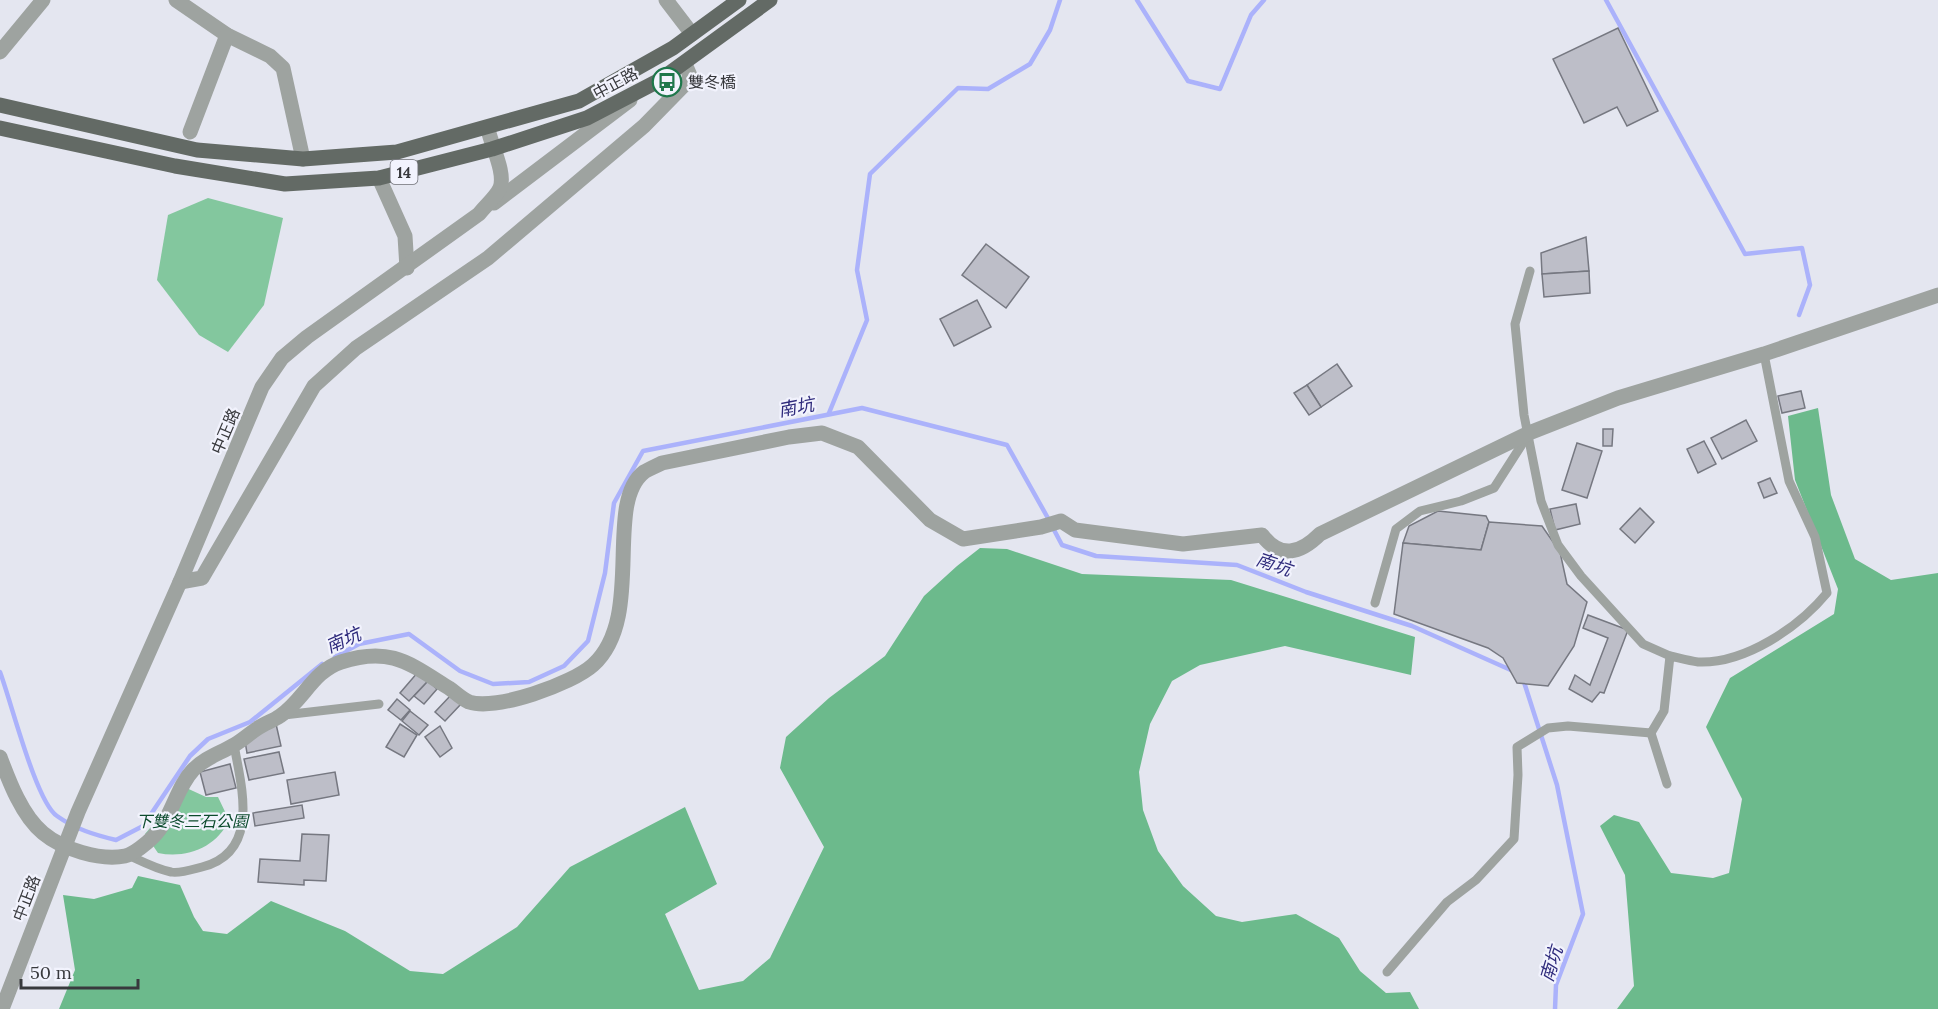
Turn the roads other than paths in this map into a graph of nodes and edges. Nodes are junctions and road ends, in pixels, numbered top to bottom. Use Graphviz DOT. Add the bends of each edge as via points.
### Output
graph roads {
  1 [pos="43,0"];
  2 [pos="176,0"];
  3 [pos="666,0"];
  4 [pos="739,0"];
  5 [pos="770,0"];
  6 [pos="692,34"];
  7 [pos="227,35"];
  8 [pos="0,52"];
  9 [pos="685,64"];
  10 [pos="652,84"];
  11 [pos="2,105"];
  12 [pos="0,128"];
  13 [pos="488,129"];
  14 [pos="190,132"];
  15 [pos="492,150"];
  16 [pos="303,159"];
  17 [pos="379,178"];
  18 [pos="479,214"];
  19 [pos="407,267"];
  20 [pos="1530,271"];
  21 [pos="1938,295"];
  22 [pos="1764,354"];
  23 [pos="1529,433"];
  24 [pos="180,582"];
  25 [pos="1375,603"];
  26 [pos="1670,656"];
  27 [pos="379,704"];
  28 [pos="281,716"];
  29 [pos="1651,734"];
  30 [pos="234,745"];
  31 [pos="0,757"];
  32 [pos="1667,784"];
  33 [pos="67,840"];
  34 [pos="128,855"];
  35 [pos="1387,972"];
  36 [pos="2,1009"];
  1 -- 8 [label="street"];
  2 -- 7 [label="street"];
  3 -- 6 [label="street"];
  4 -- 6 [label="main road, 中正路 / 14"];
  5 -- 9 [label="main road, 中正路 / 14"];
  6 -- 13 [label="main road, 中正路 / 14" via="579,101"];
  7 -- 14 [label="street"];
  7 -- 16 [label="street" via="270,56 283,68"];
  9 -- 10 [label="main road, 中正路 / 14"];
  9 -- 24 [label="street" via="691,78 579,183 488,258 356,348 314,386 202,578"];
  10 -- 15 [label="main road, 中正路 / 14" via="587,118"];
  10 -- 18 [label="street"];
  11 -- 16 [label="main road, 中正路 / 14" via="197,150"];
  12 -- 17 [label="main road, 中正路 / 14" via="175,166 285,184"];
  13 -- 15 [label="street, 中正路"];
  13 -- 16 [label="main road, 中正路 / 14" via="397,152"];
  15 -- 17 [label="main road, 中正路 / 14"];
  15 -- 18 [label="street, 中正路" via="502,171 500,188"];
  17 -- 19 [label="street" via="405,236"];
  18 -- 19 [label="street, 中正路"];
  19 -- 24 [label="street, 中正路" via="282,358 262,387"];
  20 -- 23 [label="lane" via="1515,324"];
  21 -- 22 [label="street"];
  22 -- 23 [label="street" via="1618,398"];
  22 -- 26 [label="lane" via="1789,481 1815,537 1827,593 1812,611 1739,656 1699,662"];
  23 -- 25 [label="lane" via="1494,488 1420,511 1396,529"];
  23 -- 26 [label="lane" via="1541,501 1558,545 1602,601 1643,644"];
  23 -- 28 [label="street" via="1320,534 1308,547 1290,552 1272,548 1262,535 1183,544 1075,530 1061,521 963,539 930,520 858,447 822,433 662,464 643,473 631,493 621,606 612,641 593,665 532,695 506,701 470,702 407,661 388,655 363,656 338,663 320,674"];
  24 -- 33 [label="street, 中正路"];
  26 -- 29 [label="lane" via="1664,711"];
  27 -- 28 [label="lane"];
  28 -- 30 [label="street"];
  29 -- 32 [label="lane"];
  29 -- 35 [label="lane" via="1568,726 1548,728 1516,747 1514,839 1476,880 1447,902"];
  30 -- 34 [label="street" via="205,758 190,773 154,836"];
  30 -- 34 [label="lane" via="243,794 240,838 228,856 173,873"];
  31 -- 33 [label="street" via="28,815 42,832"];
  33 -- 34 [label="street" via="108,857"];
  33 -- 36 [label="street, 中正路"];
}
